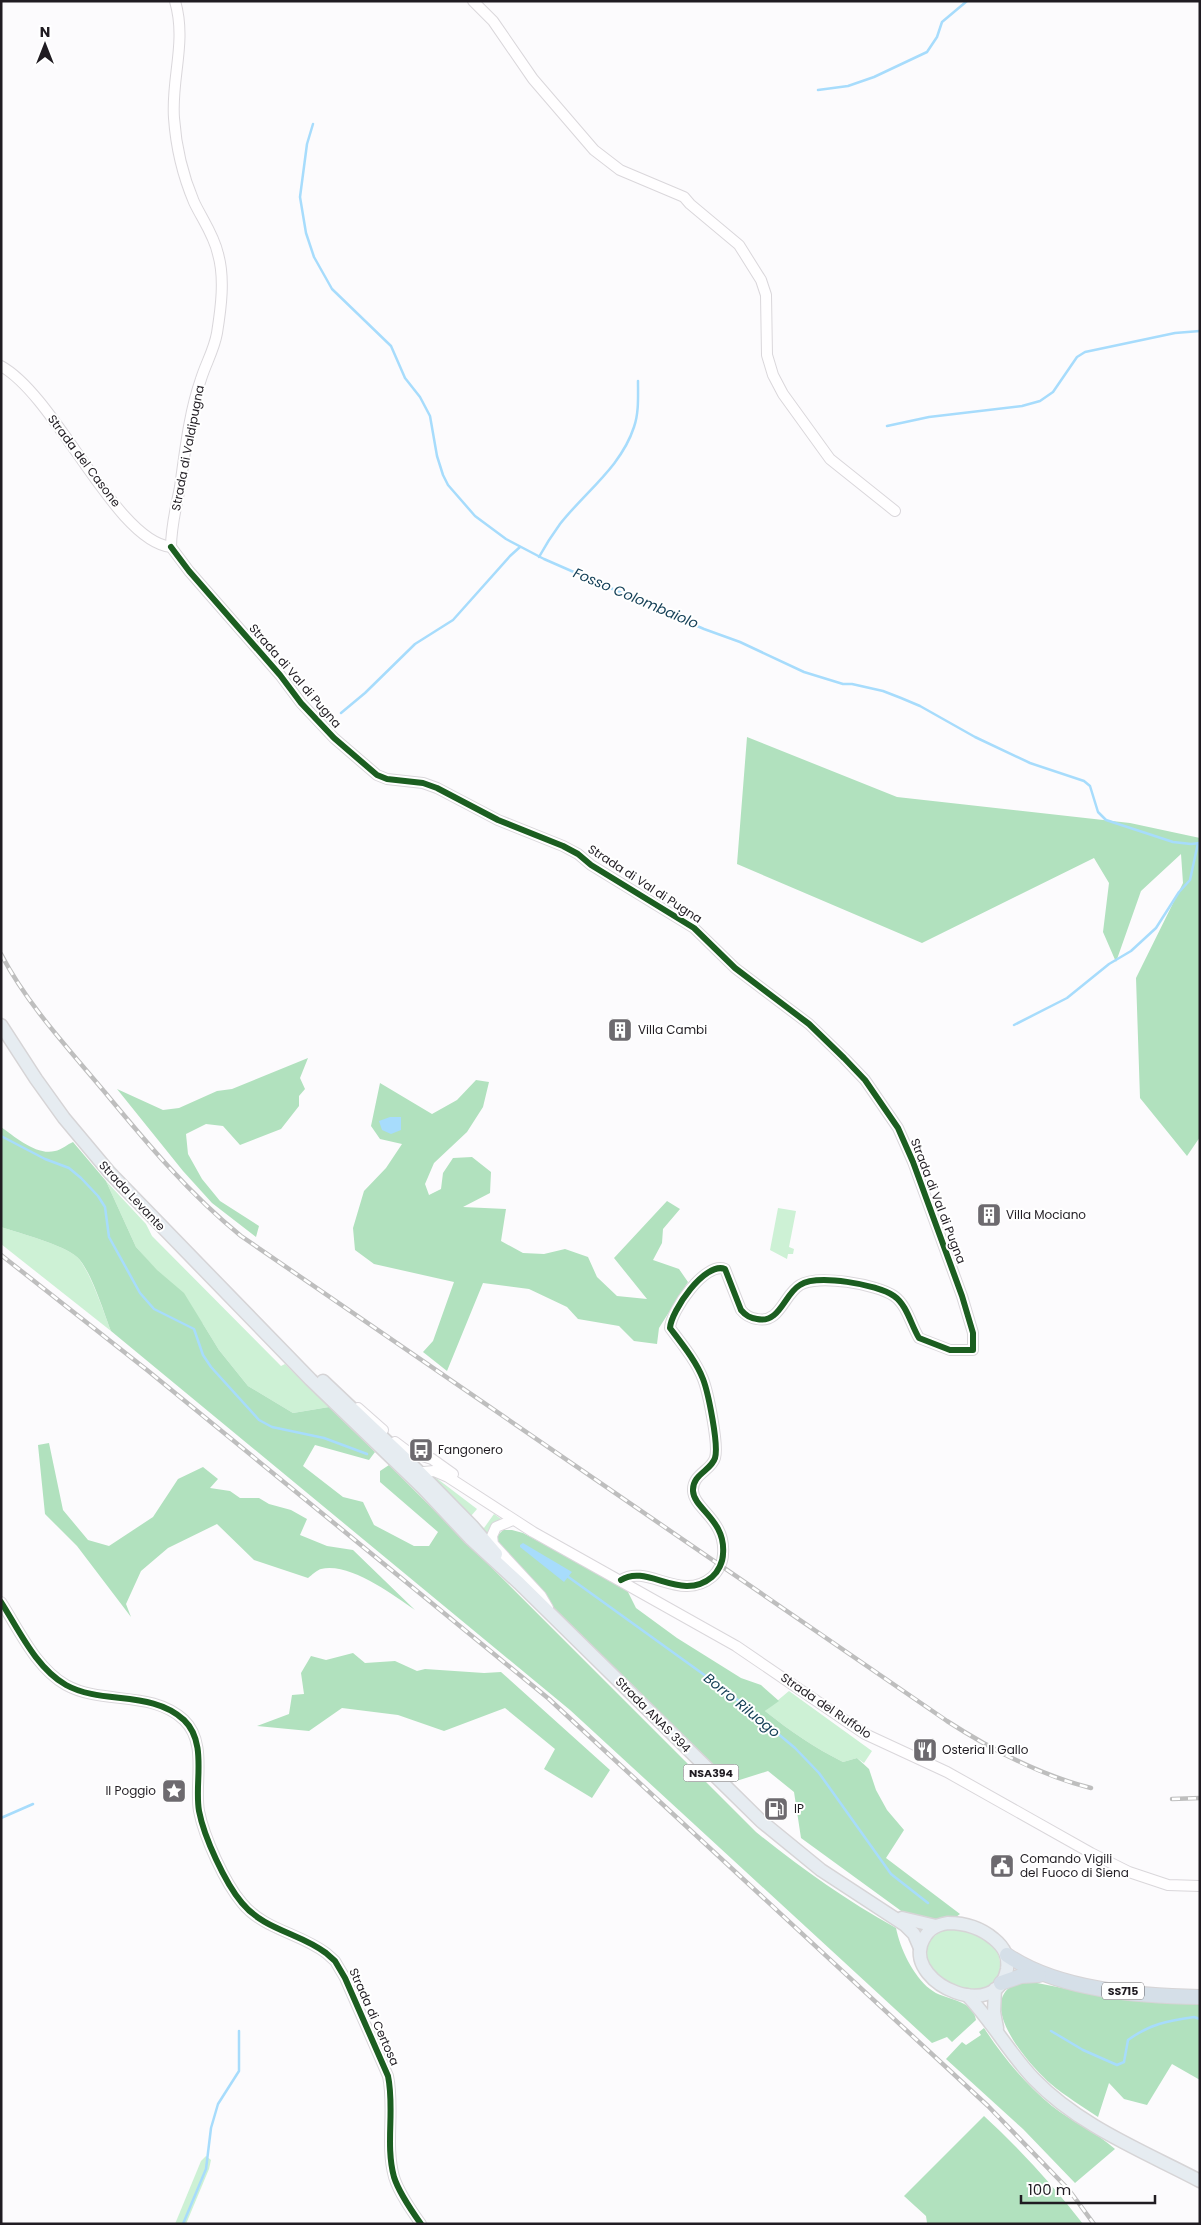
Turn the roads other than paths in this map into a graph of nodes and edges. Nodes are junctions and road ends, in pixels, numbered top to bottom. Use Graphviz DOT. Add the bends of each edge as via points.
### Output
graph roads {
  1 [pos="175,1"];
  2 [pos="473,1"];
  3 [pos="1,366"];
  4 [pos="895,511"];
  5 [pos="172,547"];
  6 [pos="1,1025"];
  7 [pos="283,1350"];
  8 [pos="340,1396"];
  9 [pos="426,1456"];
  10 [pos="413,1471"];
  11 [pos="493,1506"];
  12 [pos="513,1520"];
  13 [pos="621,1580"];
  14 [pos="1,1602"];
  15 [pos="551,1615"];
  16 [pos="1200,1886"];
  17 [pos="888,1913"];
  18 [pos="936,1926"];
  19 [pos="920,1948"];
  20 [pos="1007,1955"];
  21 [pos="1048,1976"];
  22 [pos="998,1986"];
  23 [pos="967,1995"];
  24 [pos="1200,1997"];
  25 [pos="1001,2038"];
  26 [pos="1200,2181"];
  27 [pos="421,2224"];
  1 -- 5 [label="street, Strada di Valdipugna" via="180,52 174,117 181,162 195,203 218,252 222,276 217,333 195,404"];
  2 -- 4 [label="street" via="493,21 533,78 594,150 620,170 684,197 739,245 761,280 766,295 767,356 783,394 830,459"];
  3 -- 5 [label="street, Strada del Casone" via="31,390 138,530 154,543"];
  5 -- 13 [label="street, Strada di Val di Pugna" via="301,703 356,758 378,775 437,788 498,820 563,846 694,928 735,968 809,1024 844,1058 865,1080 898,1128 962,1296 973,1333 974,1350 950,1350 919,1338 894,1296 846,1282 810,1281 800,1284 778,1312 760,1320 745,1315 741,1310 725,1268 717,1267 709,1272 692,1287 676,1309 670,1328 703,1380 716,1440 716,1455 695,1482 693,1491 722,1536 723,1558 712,1576 696,1585 674,1585 636,1575"];
  6 -- 7 [label="main road, Strada Levante" via="59,1110 110,1174"];
  7 -- 8 [label="main road, Strada Levante"];
  7 -- 10 [label="main road, Strada Levante" via="310,1380"];
  8 -- 9 [label="street, Strada del Ruffolo" via="366,1414 404,1449"];
  8 -- 10 [label="main road, Strada Levante"];
  9 -- 10 [label="street" via="418,1459"];
  9 -- 11 [label="street, Strada del Ruffolo"];
  10 -- 11 [label="street, Strada del Ruffolo" via="434,1471 445,1475"];
  10 -- 15 [label="main road, Strada ANAS 394 / NSA394" via="484,1539 519,1583"];
  11 -- 12 [label="street, Strada del Ruffolo"];
  12 -- 13 [label="street, Strada del Ruffolo"];
  12 -- 15 [label="street" via="496,1527 493,1544 541,1596"];
  13 -- 16 [label="street, Strada del Ruffolo" via="736,1646 870,1736 947,1772 1091,1853 1129,1872 1168,1885"];
  14 -- 27 [label="street, Strada di Certosa" via="36,1656 66,1685 156,1705 176,1714 189,1726 197,1749 200,1814 232,1888 260,1919 326,1953 346,1978 388,2076 394,2175"];
  15 -- 17 [label="main road, Strada ANAS 394 / NSA394" via="771,1830 821,1870"];
  17 -- 18 [label="main road, Strada ANAS 394 / NSA394" via="914,1923"];
  17 -- 19 [label="main road, Strada ANAS 394 / NSA394" via="910,1930"];
  18 -- 19 [label="main road" via="928,1932"];
  18 -- 20 [label="main road, Strada ANAS 394" via="955,1922 979,1929 999,1943"];
  19 -- 23 [label="main road, Strada ANAS 394" via="921,1960 929,1975 940,1984"];
  20 -- 21 [label="highway, SS715" via="1024,1967"];
  20 -- 22 [label="main road" via="1006,1970"];
  21 -- 22 [label="highway, SS715" via="1021,1976"];
  21 -- 24 [label="highway, SS715" via="1136,1992"];
  22 -- 23 [label="main road" via="981,1996"];
  22 -- 25 [label="main road" via="994,2017"];
  23 -- 25 [label="main road"];
  25 -- 26 [label="main road" via="1034,2080 1072,2112"];
}
